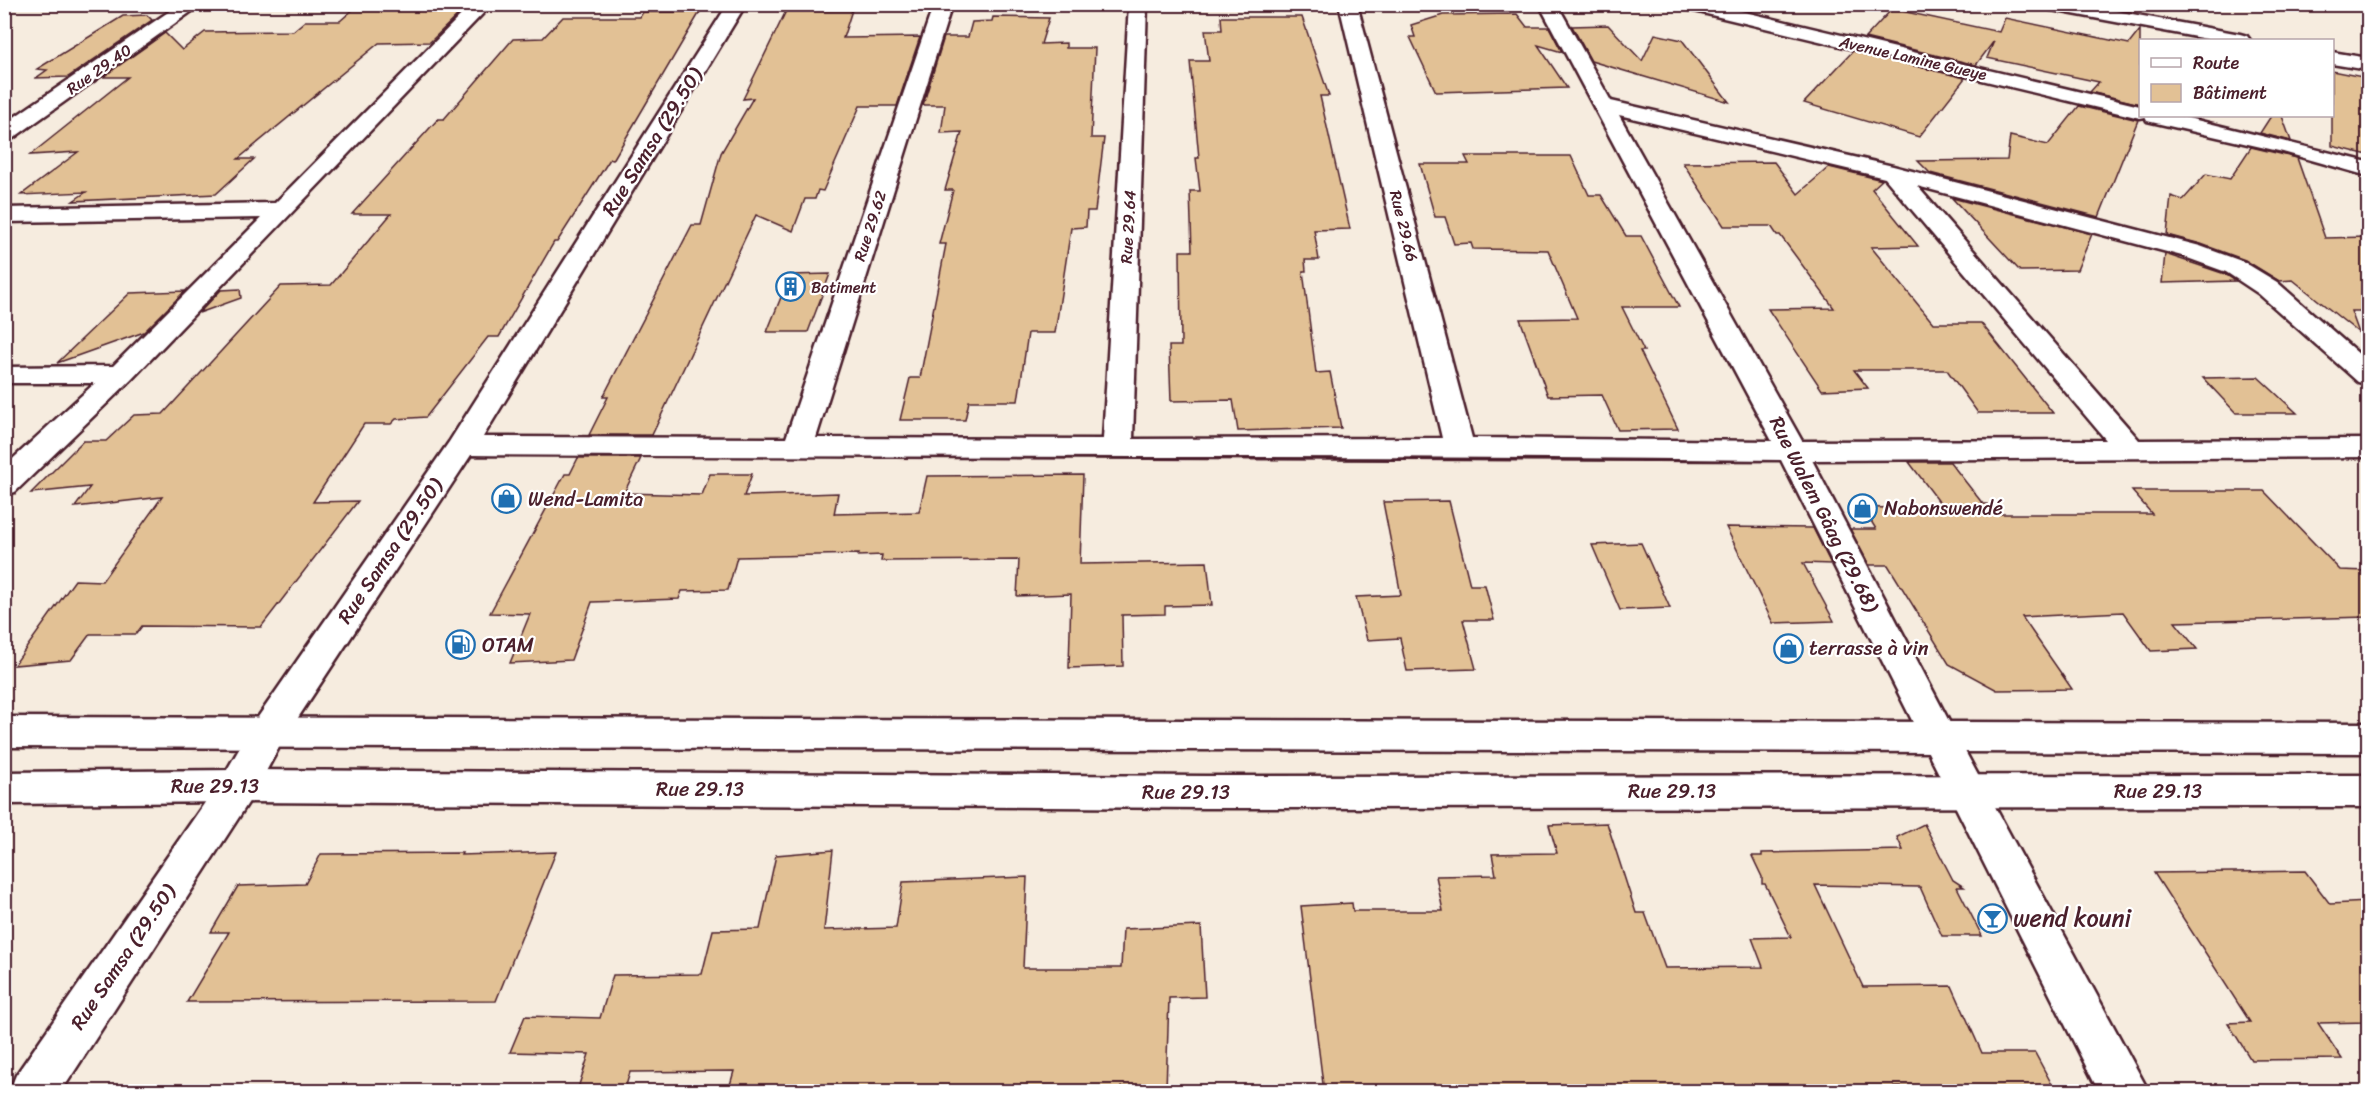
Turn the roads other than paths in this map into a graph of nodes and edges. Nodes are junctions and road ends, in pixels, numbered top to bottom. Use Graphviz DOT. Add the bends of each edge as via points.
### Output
graph roads {
  1 [pos="193,4"];
  2 [pos="483,4"];
  3 [pos="737,4"];
  4 [pos="943,4"];
  5 [pos="1138,4"];
  6 [pos="1348,4"];
  7 [pos="1548,4"];
  8 [pos="1686,4"];
  9 [pos="2046,4"];
  10 [pos="2235,39"];
  11 [pos="2334,58"];
  12 [pos="2368,64"];
  13 [pos="1602,105"];
  14 [pos="2139,112"];
  15 [pos="2160,117"];
  16 [pos="4,134"];
  17 [pos="2368,170"];
  18 [pos="1893,173"];
  19 [pos="281,210"];
  20 [pos="4,215"];
  21 [pos="121,374"];
  22 [pos="4,375"];
  23 [pos="2368,376"];
  24 [pos="462,446"];
  25 [pos="798,447"];
  26 [pos="1459,447"];
  27 [pos="2368,448"];
  28 [pos="1118,449"];
  29 [pos="2131,450"];
  30 [pos="1792,451"];
  31 [pos="4,486"];
  32 [pos="269,731"];
  33 [pos="4,732"];
  34 [pos="1938,737"];
  35 [pos="2368,738"];
  36 [pos="238,786"];
  37 [pos="4,789"];
  38 [pos="1967,790"];
  39 [pos="2368,791"];
  40 [pos="33,1092"];
  41 [pos="2125,1092"];
  1 -- 16 [label="street, Rue 29.40"];
  2 -- 19 [label="street"];
  3 -- 24 [label="street, Rue Samsa (29.50)"];
  4 -- 25 [label="street, Rue 29.62"];
  5 -- 28 [label="street, Rue 29.64"];
  6 -- 26 [label="street, Rue 29.66"];
  7 -- 13 [label="street, Rue Walem Gâag (29.68)"];
  8 -- 14 [label="street, Avenue Lamine Gueye"];
  9 -- 10 [label="street"];
  11 -- 12 [label="street"];
  13 -- 18 [label="street"];
  13 -- 30 [label="street, Rue Walem Gâag (29.68)"];
  15 -- 17 [label="street"];
  18 -- 23 [label="street" via="2191,250 2235,267 2268,288"];
  18 -- 29 [label="street"];
  19 -- 20 [label="street"];
  19 -- 21 [label="street"];
  21 -- 22 [label="street"];
  21 -- 31 [label="street"];
  24 -- 25 [label="street"];
  24 -- 32 [label="street, Rue Samsa (29.50)"];
  25 -- 28 [label="street"];
  26 -- 28 [label="street"];
  26 -- 30 [label="street"];
  27 -- 29 [label="street"];
  29 -- 30 [label="street"];
  30 -- 34 [label="street, Rue Walem Gâag (29.68)"];
  32 -- 33 [label="street"];
  32 -- 34 [label="street"];
  32 -- 36 [label="street, Rue Samsa (29.50)"];
  34 -- 35 [label="street"];
  34 -- 38 [label="street, Rue Walem Gâag (29.68)"];
  36 -- 37 [label="street, Rue 29.13"];
  36 -- 38 [label="street, Rue 29.13" via="1193,792"];
  36 -- 40 [label="street, Rue Samsa (29.50)"];
  38 -- 39 [label="street, Rue 29.13"];
  38 -- 41 [label="street, Rue Walem Gâag (29.68)"];
}
